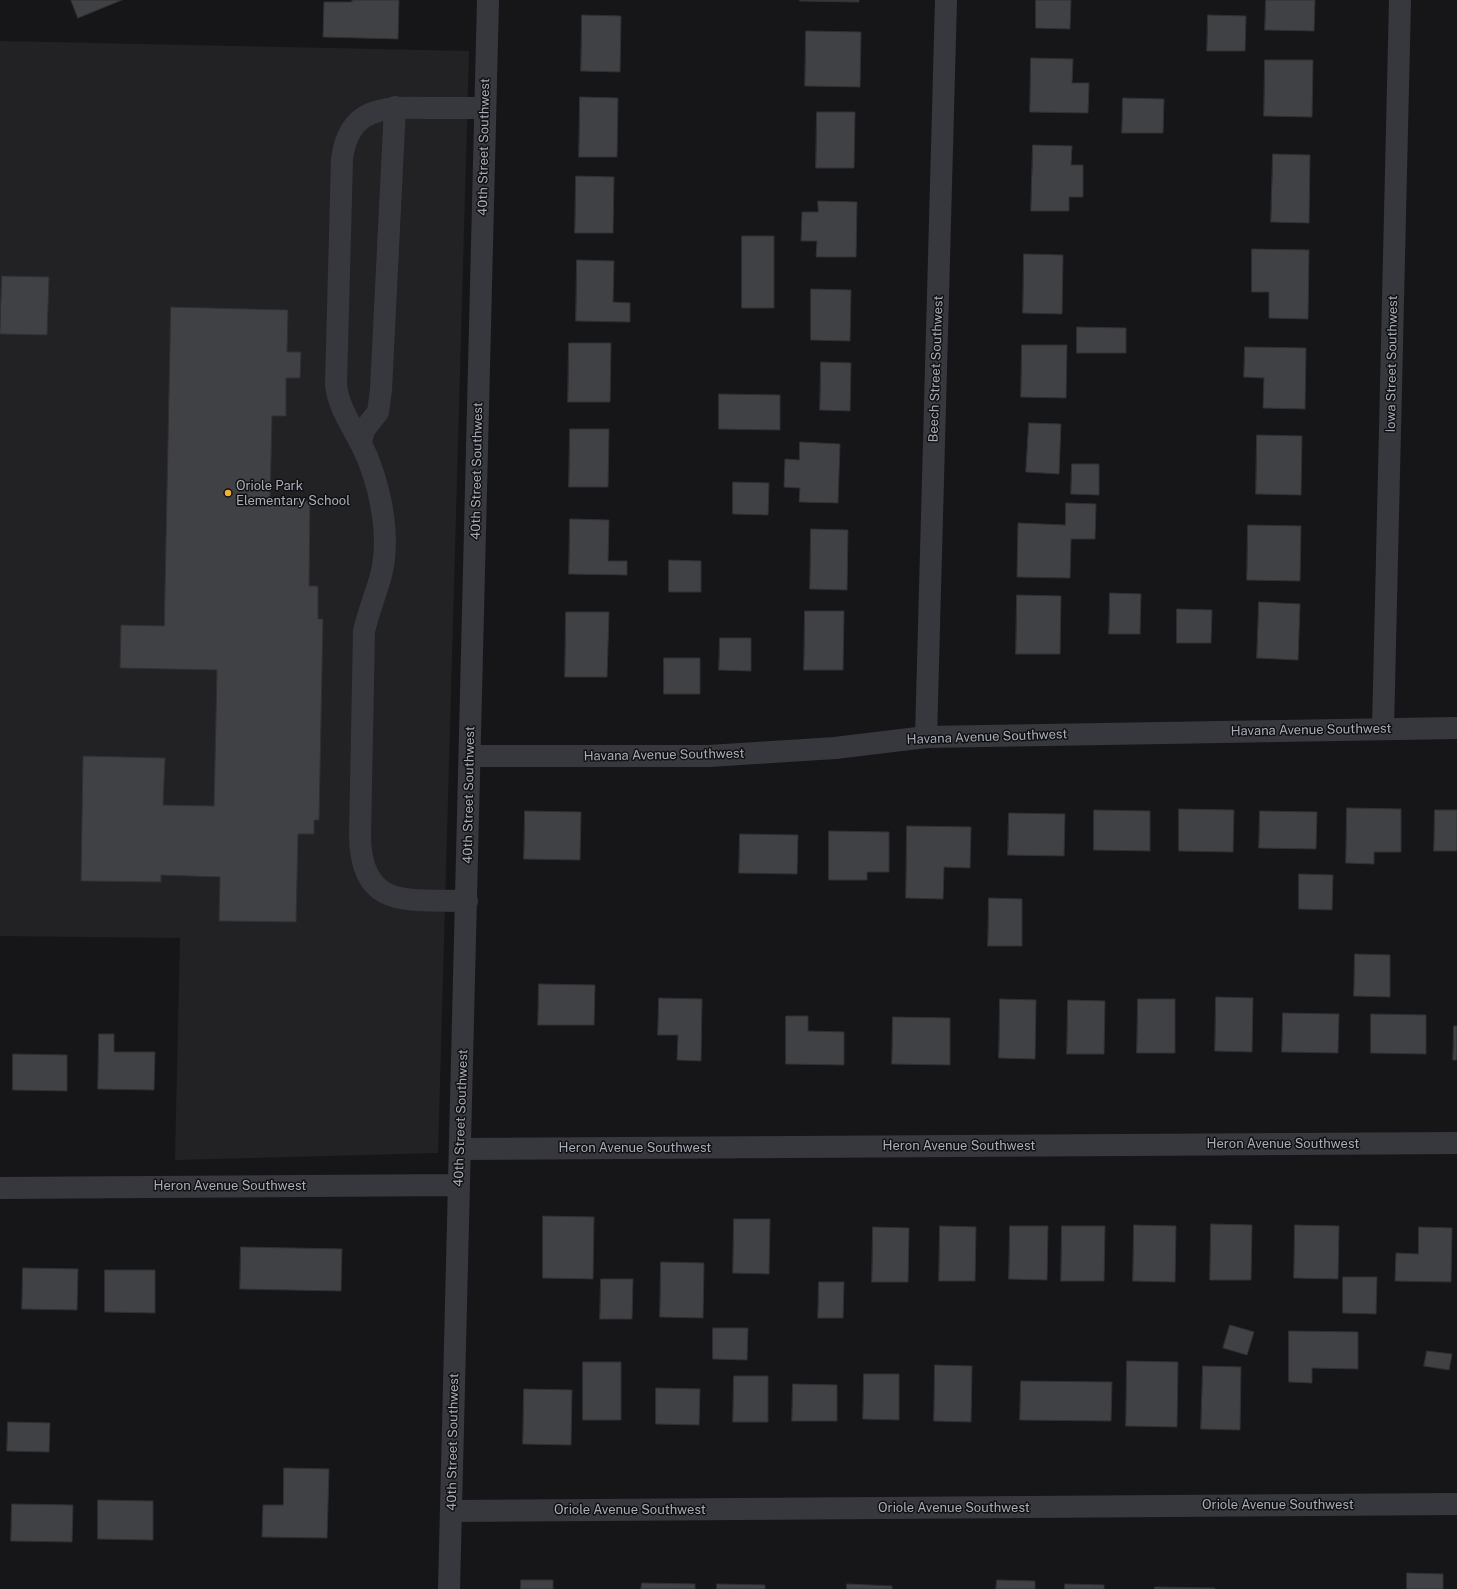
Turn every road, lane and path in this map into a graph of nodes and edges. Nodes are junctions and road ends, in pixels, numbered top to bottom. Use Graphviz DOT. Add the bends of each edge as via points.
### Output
graph roads {
  1 [pos="488,0"];
  2 [pos="946,0"];
  3 [pos="1400,0"];
  4 [pos="395,107"];
  5 [pos="485,108"];
  6 [pos="361,441"];
  7 [pos="1457,728"];
  8 [pos="1383,729"];
  9 [pos="926,737"];
  10 [pos="470,756"];
  11 [pos="467,901"];
  12 [pos="1457,1143"];
  13 [pos="460,1149"];
  14 [pos="459,1185"];
  15 [pos="0,1188"];
  16 [pos="1457,1504"];
  17 [pos="451,1511"];
  18 [pos="449,1589"];
  1 -- 5 [label="street, 40th Street Southwest"];
  2 -- 9 [label="street, Beech Street Southwest"];
  3 -- 8 [label="street, Iowa Street Southwest"];
  4 -- 5 [label="street"];
  4 -- 6 [label="street" via="381,390 378,412 364,430"];
  4 -- 6 [label="street" via="375,112 358,121 347,138 342,159 336,384 339,401"];
  5 -- 10 [label="street, 40th Street Southwest"];
  6 -- 11 [label="street" via="374,475 385,544 380,578 364,631 360,836 362,860 372,882 386,894 408,898"];
  7 -- 8 [label="street, Havana Avenue Southwest"];
  8 -- 9 [label="street, Havana Avenue Southwest"];
  9 -- 10 [label="street, Havana Avenue Southwest" via="835,748 709,756"];
  10 -- 11 [label="street, 40th Street Southwest"];
  11 -- 13 [label="street, 40th Street Southwest"];
  12 -- 13 [label="street, Heron Avenue Southwest"];
  13 -- 14 [label="street, 40th Street Southwest"];
  14 -- 15 [label="street, Heron Avenue Southwest"];
  14 -- 17 [label="street, 40th Street Southwest"];
  16 -- 17 [label="street, Oriole Avenue Southwest"];
  17 -- 18 [label="street, 40th Street Southwest"];
}
